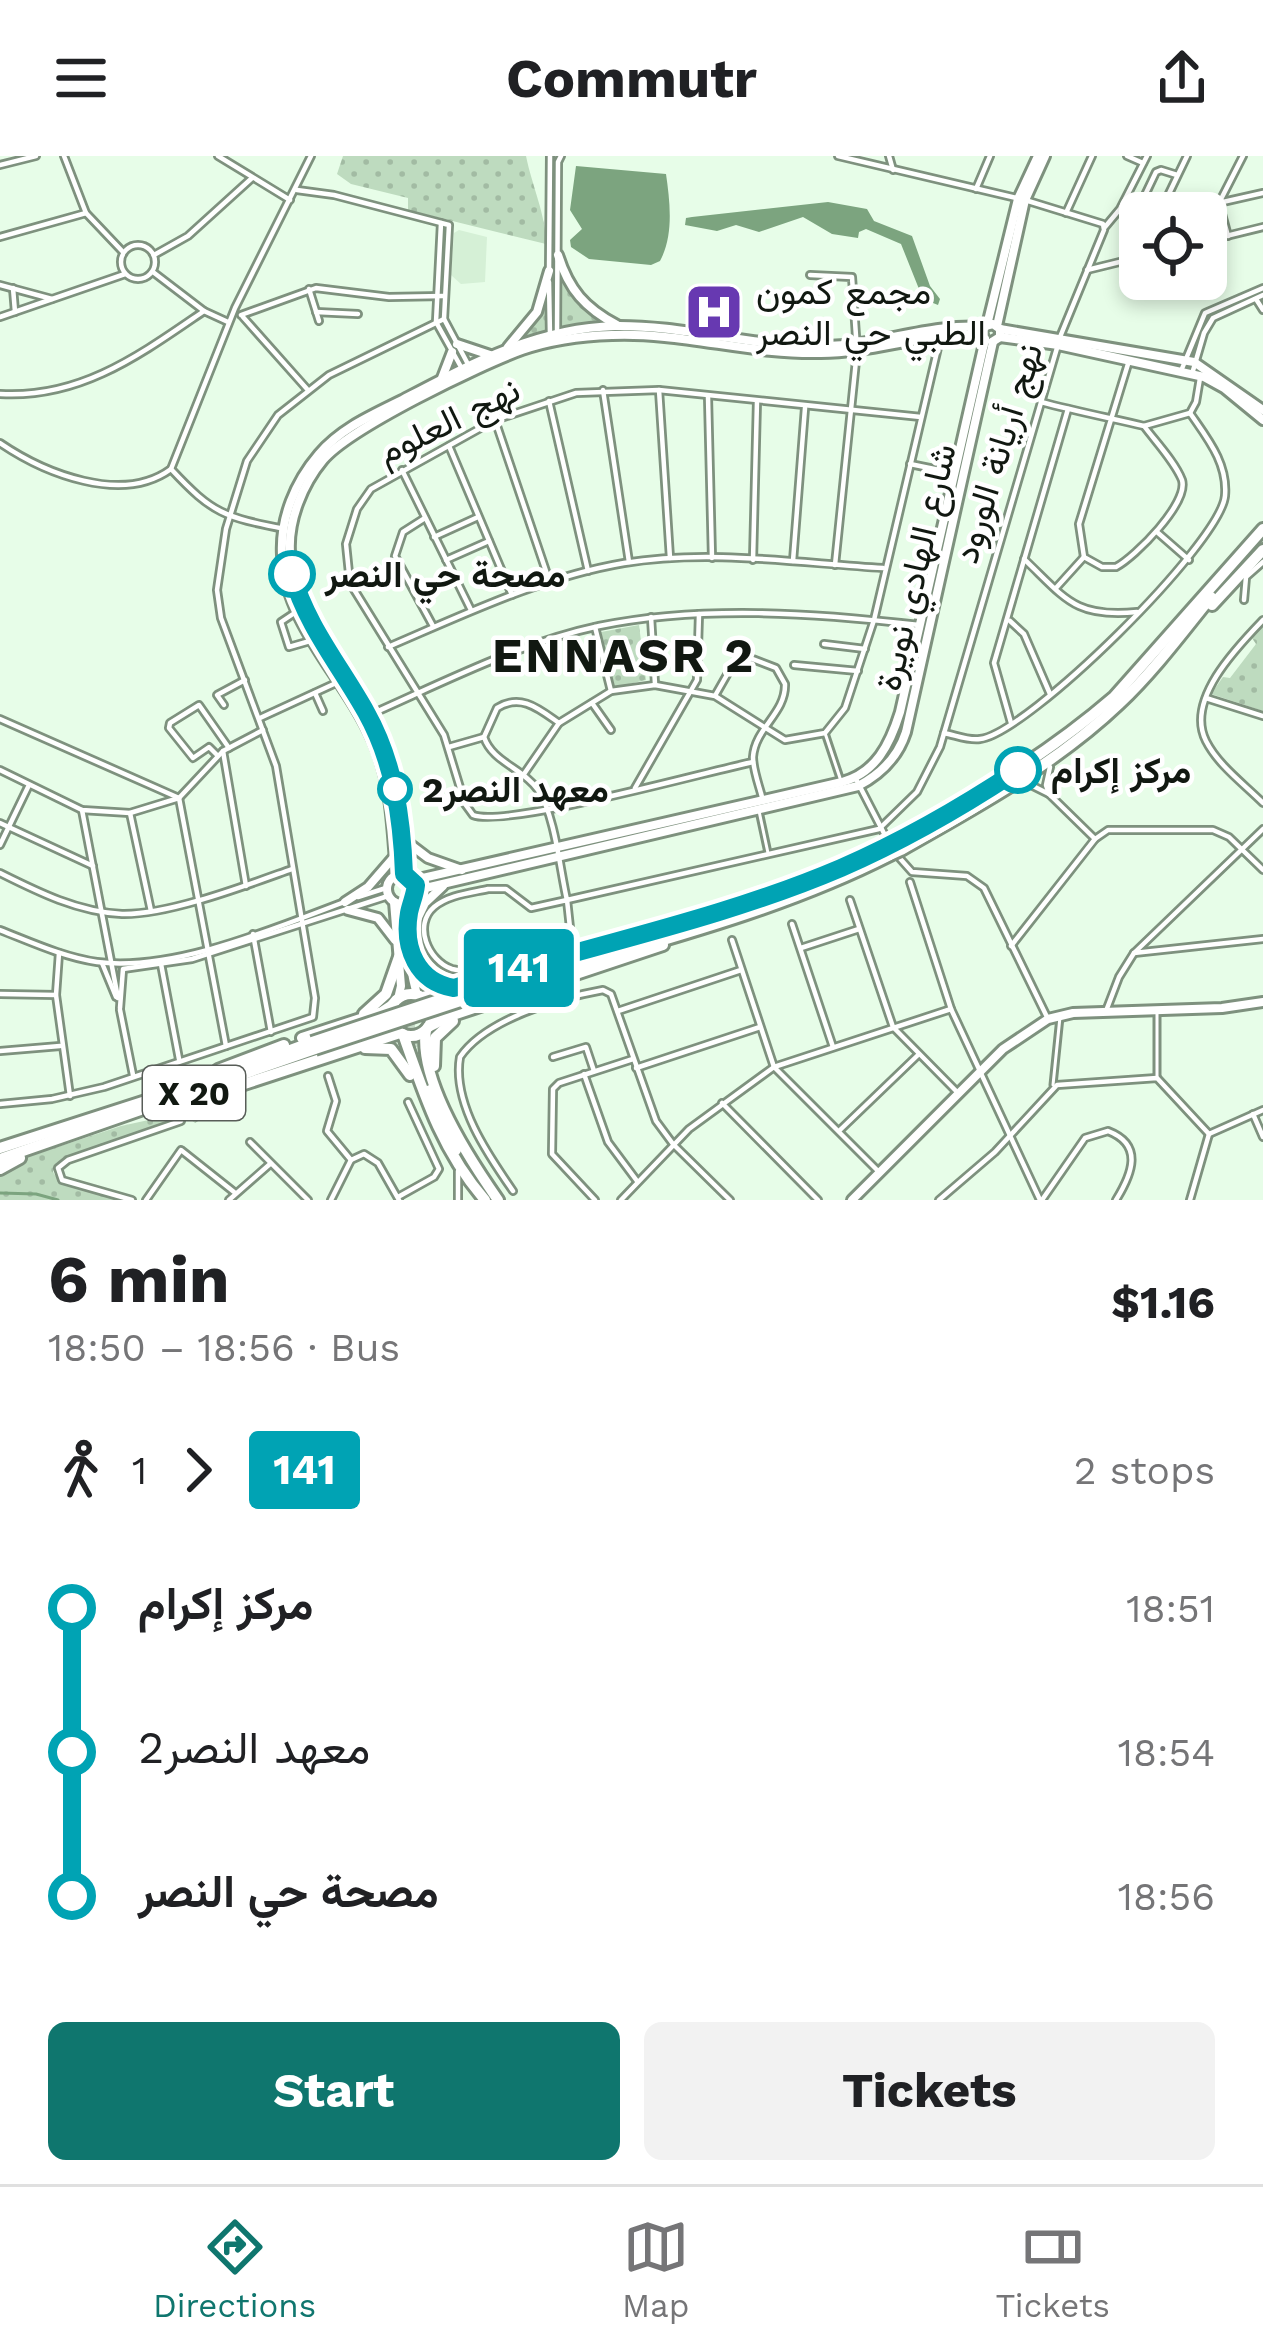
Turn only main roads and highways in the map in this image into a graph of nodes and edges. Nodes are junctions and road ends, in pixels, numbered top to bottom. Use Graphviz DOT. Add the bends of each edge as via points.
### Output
graph roads {
  1 [pos="1041,156"];
  2 [pos="558,255"];
  3 [pos="549,271"];
  4 [pos="618,326"];
  5 [pos="991,332"];
  6 [pos="554,337"];
  7 [pos="857,347"];
  8 [pos="507,349"];
  9 [pos="491,355"];
  10 [pos="1130,356"];
  11 [pos="467,370"];
  12 [pos="441,380"];
  13 [pos="1263,410"];
  14 [pos="1263,420"];
  15 [pos="1263,525"];
  16 [pos="286,530"];
  17 [pos="1263,539"];
  18 [pos="1263,550"];
  19 [pos="1219,582"];
  20 [pos="1153,660"];
  21 [pos="1147,675"];
  22 [pos="365,717"];
  23 [pos="857,783"];
  24 [pos="762,806"];
  25 [pos="958,818"];
  26 [pos="403,839"];
  27 [pos="893,849"];
  28 [pos="556,853"];
  29 [pos="394,855"];
  30 [pos="464,871"];
  31 [pos="400,874"];
  32 [pos="447,883"];
  33 [pos="415,889"];
  34 [pos="390,895"];
  35 [pos="777,903"];
  36 [pos="722,911"];
  37 [pos="409,939"];
  38 [pos="402,952"];
  39 [pos="504,982"];
  40 [pos="456,983"];
  41 [pos="521,993"];
  42 [pos="420,996"];
  43 [pos="396,1001"];
  44 [pos="1263,1002"];
  45 [pos="348,1022"];
  46 [pos="427,1028"];
  47 [pos="401,1033"];
  48 [pos="414,1048"];
  49 [pos="316,1050"];
  50 [pos="444,1104"];
  51 [pos="428,1109"];
  52 [pos="112,1116"];
  53 [pos="2,1158"];
  54 [pos="485,1200"];
  55 [pos="499,1200"];
  56 [pos="852,1200"];
  1 -- 5 [label="main road, شارع الهادي نويرة" via="1022,200"];
  2 -- 4 [label="main road" via="582,302"];
  3 -- 8 [label="main road" via="537,312"];
  4 -- 6 [label="main road"];
  4 -- 7 [label="main road"];
  5 -- 7 [label="main road"];
  5 -- 7 [label="main road" via="917,329"];
  5 -- 10 [label="main road"];
  5 -- 23 [label="main road, شارع الهادي نويرة" via="892,739"];
  5 -- 23 [label="main road, شارع الهادي نويرة" via="906,733 892,760"];
  6 -- 7 [label="main road" via="618,334 816,354"];
  6 -- 8 [label="main road"];
  6 -- 11 [label="main road"];
  8 -- 9 [label="main road"];
  9 -- 11 [label="main road"];
  9 -- 12 [label="main road" via="454,348"];
  10 -- 13 [label="main road" via="1197,364"];
  10 -- 14 [label="main road" via="1224,388"];
  11 -- 12 [label="main road"];
  11 -- 16 [label="main road" via="340,443"];
  12 -- 16 [label="main road" via="328,445 299,485"];
  15 -- 19 [label="highway, X 20"];
  15 -- 20 [label="highway" via="1176,620"];
  16 -- 22 [label="main road" via="302,605"];
  16 -- 22 [label="main road" via="285,576 296,612"];
  17 -- 19 [label="highway, X 20"];
  18 -- 20 [label="highway"];
  19 -- 20 [label="highway, X 20"];
  20 -- 21 [label="highway, X 20"];
  20 -- 27 [label="highway, X 20" via="1057,745"];
  21 -- 25 [label="highway, X 20" via="1061,752"];
  21 -- 25 [label="highway" via="1108,723 1050,767"];
  22 -- 26 [label="main road" via="389,766"];
  22 -- 29 [label="main road" via="384,768"];
  23 -- 24 [label="main road"];
  23 -- 24 [label="main road"];
  24 -- 28 [label="main road"];
  25 -- 27 [label="highway, X 20"];
  26 -- 30 [label="main road"];
  26 -- 31 [label="main road"];
  27 -- 35 [label="highway, X 20" via="842,880"];
  27 -- 36 [label="highway, X 20"];
  28 -- 30 [label="main road"];
  28 -- 32 [label="main road"];
  29 -- 31 [label="main road"];
  29 -- 38 [label="main road" via="347,906 378,918"];
  30 -- 33 [label="main road"];
  31 -- 33 [label="main road"];
  31 -- 34 [label="main road"];
  32 -- 33 [label="main road"];
  32 -- 37 [label="main road" via="424,903"];
  33 -- 34 [label="main road" via="405,903"];
  33 -- 37 [label="main road"];
  34 -- 38 [label="main road"];
  35 -- 39 [label="highway, X 20"];
  35 -- 41 [label="highway"];
  36 -- 39 [label="highway, X 20"];
  36 -- 40 [label="highway"];
  37 -- 38 [label="main road"];
  38 -- 40 [label="highway" via="426,977"];
  38 -- 42 [label="main road"];
  38 -- 43 [label="main road"];
  38 -- 45 [label="highway" via="382,1000"];
  39 -- 49 [label="highway, X 20, bridge"];
  40 -- 42 [label="highway"];
  41 -- 46 [label="highway"];
  41 -- 50 [label="highway" via="439,1032 434,1055"];
  42 -- 43 [label="highway"];
  42 -- 46 [label="highway" via="431,1008"];
  43 -- 45 [label="highway"];
  43 -- 47 [label="highway" via="390,1016"];
  44 -- 56 [label="main road" via="1048,1018 1017,1036"];
  45 -- 52 [label="highway"];
  46 -- 47 [label="highway"];
  46 -- 50 [label="highway" via="424,1050"];
  47 -- 49 [label="highway"];
  47 -- 51 [label="highway"];
  48 -- 54 [label="highway" via="441,1120"];
  49 -- 51 [label="highway" via="392,1049"];
  49 -- 52 [label="highway, X 20"];
  50 -- 55 [label="highway"];
  51 -- 54 [label="highway"];
  52 -- 53 [label="highway, X 20"];
}
